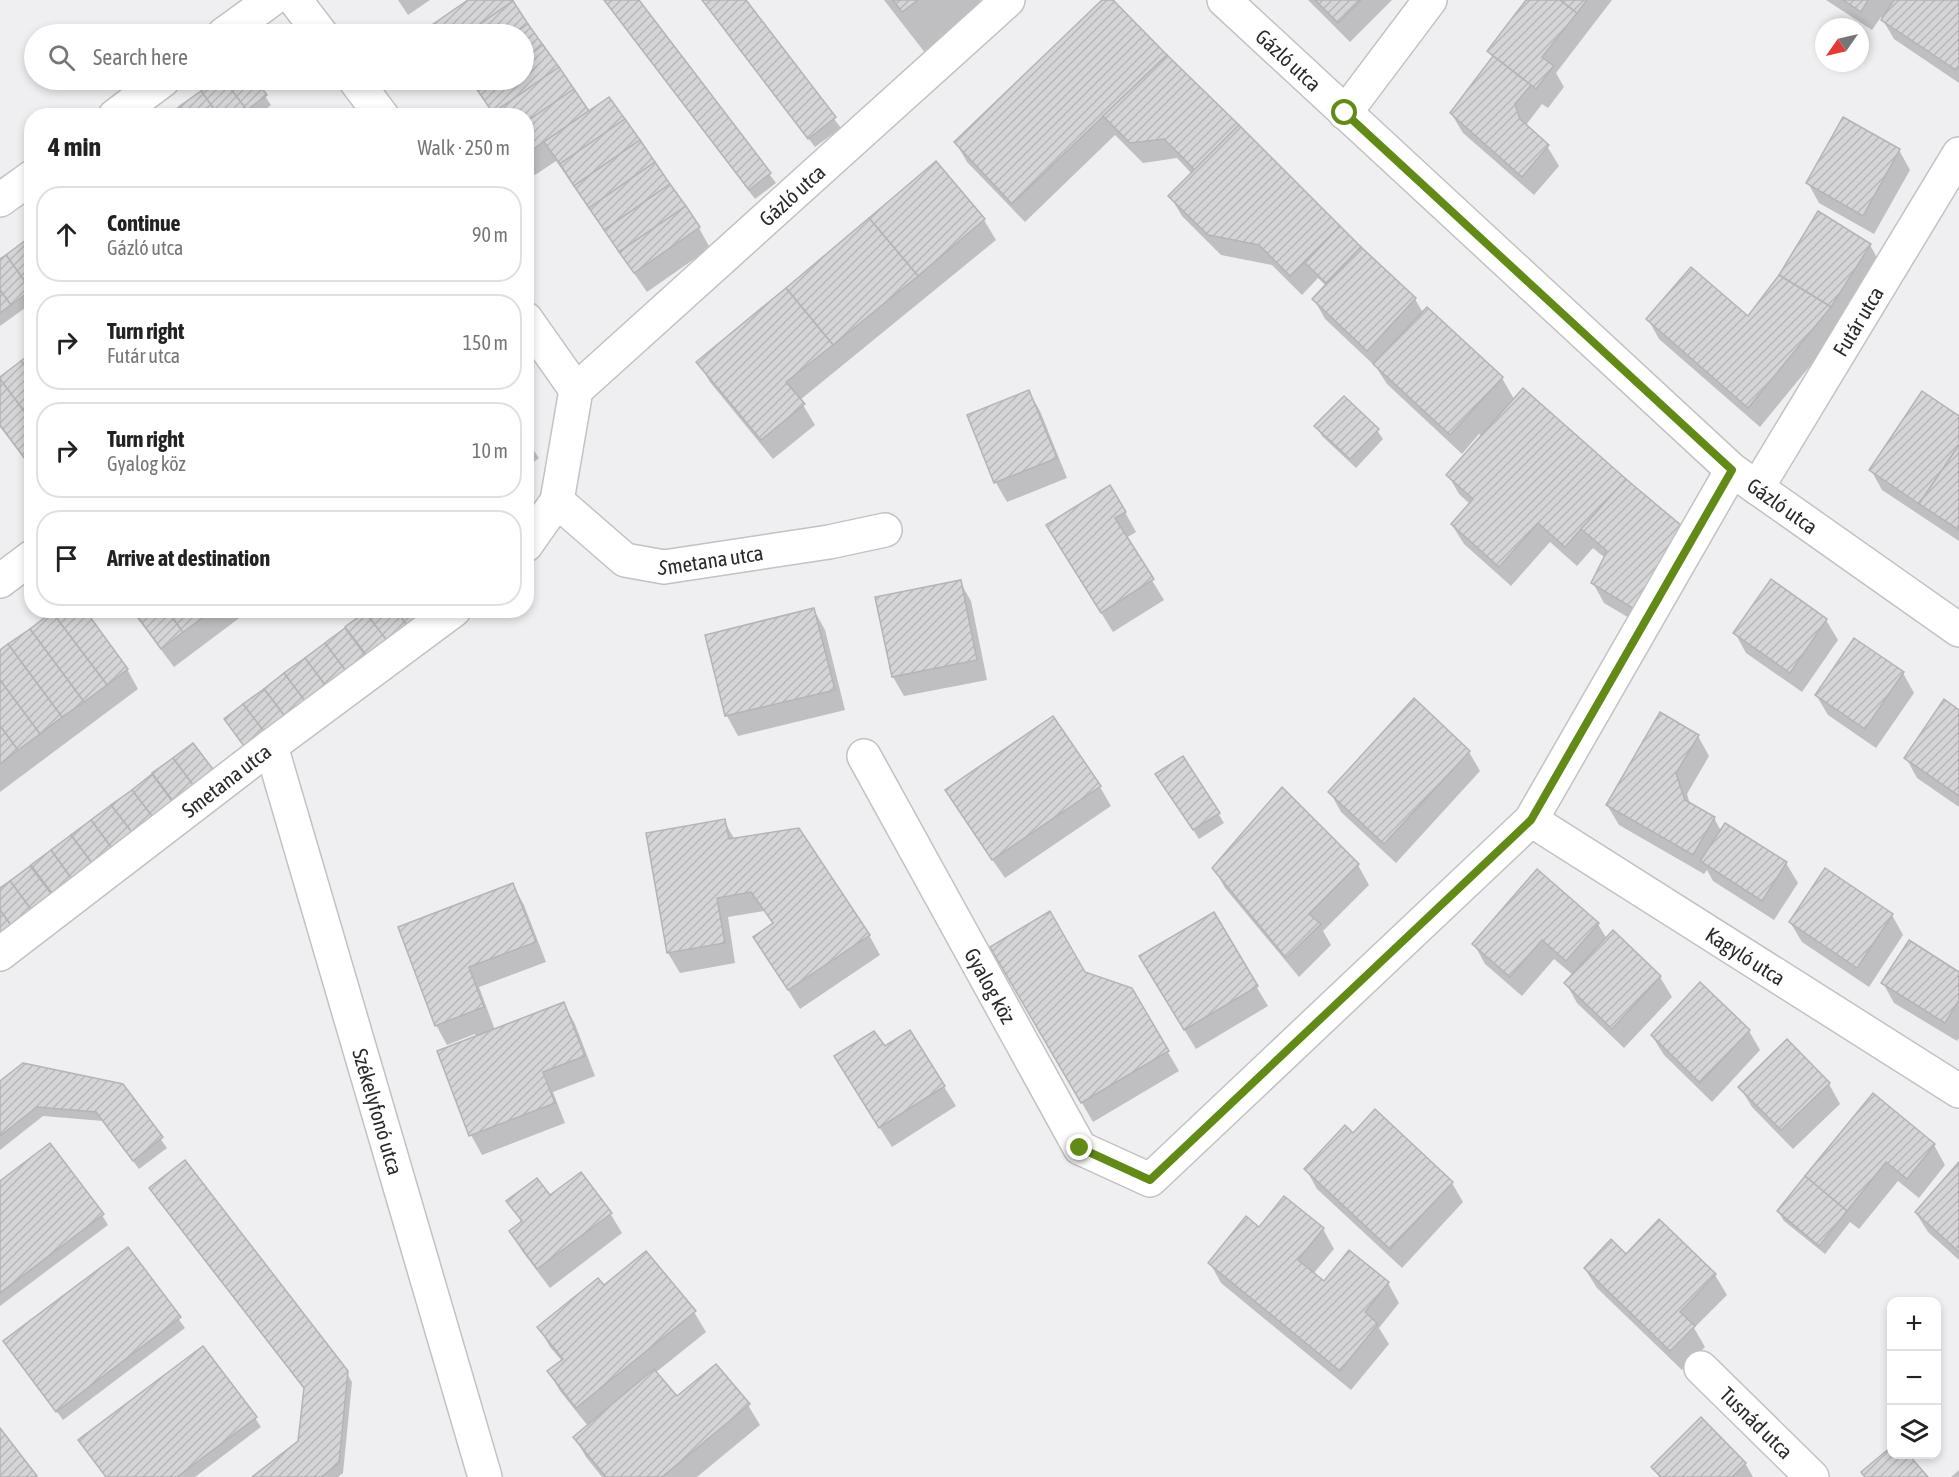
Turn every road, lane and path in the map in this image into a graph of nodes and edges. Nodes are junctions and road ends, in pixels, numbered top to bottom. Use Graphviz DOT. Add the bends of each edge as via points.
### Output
graph roads {
  1 [pos="270,0"];
  2 [pos="295,0"];
  3 [pos="1008,0"];
  4 [pos="1224,0"];
  5 [pos="1430,0"];
  6 [pos="238,24"];
  7 [pos="313,24"];
  8 [pos="150,90"];
  9 [pos="362,90"];
  10 [pos="126,108"];
  11 [pos="376,108"];
  12 [pos="1345,113"];
  13 [pos="1959,154"];
  14 [pos="24,183"];
  15 [pos="0,200"];
  16 [pos="534,330"];
  17 [pos="576,390"];
  18 [pos="1745,479"];
  19 [pos="557,501"];
  20 [pos="885,530"];
  21 [pos="534,534"];
  22 [pos="24,563"];
  23 [pos="0,581"];
  24 [pos="443,618"];
  25 [pos="1959,630"];
  26 [pos="271,746"];
  27 [pos="864,756"];
  28 [pos="1531,820"];
  29 [pos="0,954"];
  30 [pos="1959,1091"];
  31 [pos="1150,1180"];
  32 [pos="1701,1368"];
  33 [pos="485,1477"];
  34 [pos="1812,1477"];
  1 -- 6 [label="street"];
  2 -- 7 [label="street"];
  3 -- 17 [label="street, Gázló utca"];
  4 -- 12 [label="street, Gázló utca"];
  5 -- 12 [label="street"];
  8 -- 10 [label="street"];
  9 -- 11 [label="street"];
  12 -- 18 [label="street, Gázló utca"];
  13 -- 18 [label="street, Futár utca"];
  14 -- 15 [label="street"];
  16 -- 17 [label="street"];
  17 -- 19 [label="street"];
  18 -- 25 [label="street, Gázló utca"];
  18 -- 28 [label="street, Futár utca"];
  19 -- 20 [label="street, Smetana utca" via="625,560 664,567"];
  19 -- 21 [label="street"];
  22 -- 23 [label="street"];
  24 -- 26 [label="street, Smetana utca"];
  26 -- 29 [label="street, Smetana utca"];
  26 -- 33 [label="street, Székelyfonó utca"];
  27 -- 31 [label="street, Gyalog köz" via="1080,1148"];
  28 -- 30 [label="street, Kagyló utca"];
  28 -- 31 [label="street, Futár utca"];
  32 -- 34 [label="street, Tusnád utca"];
}
